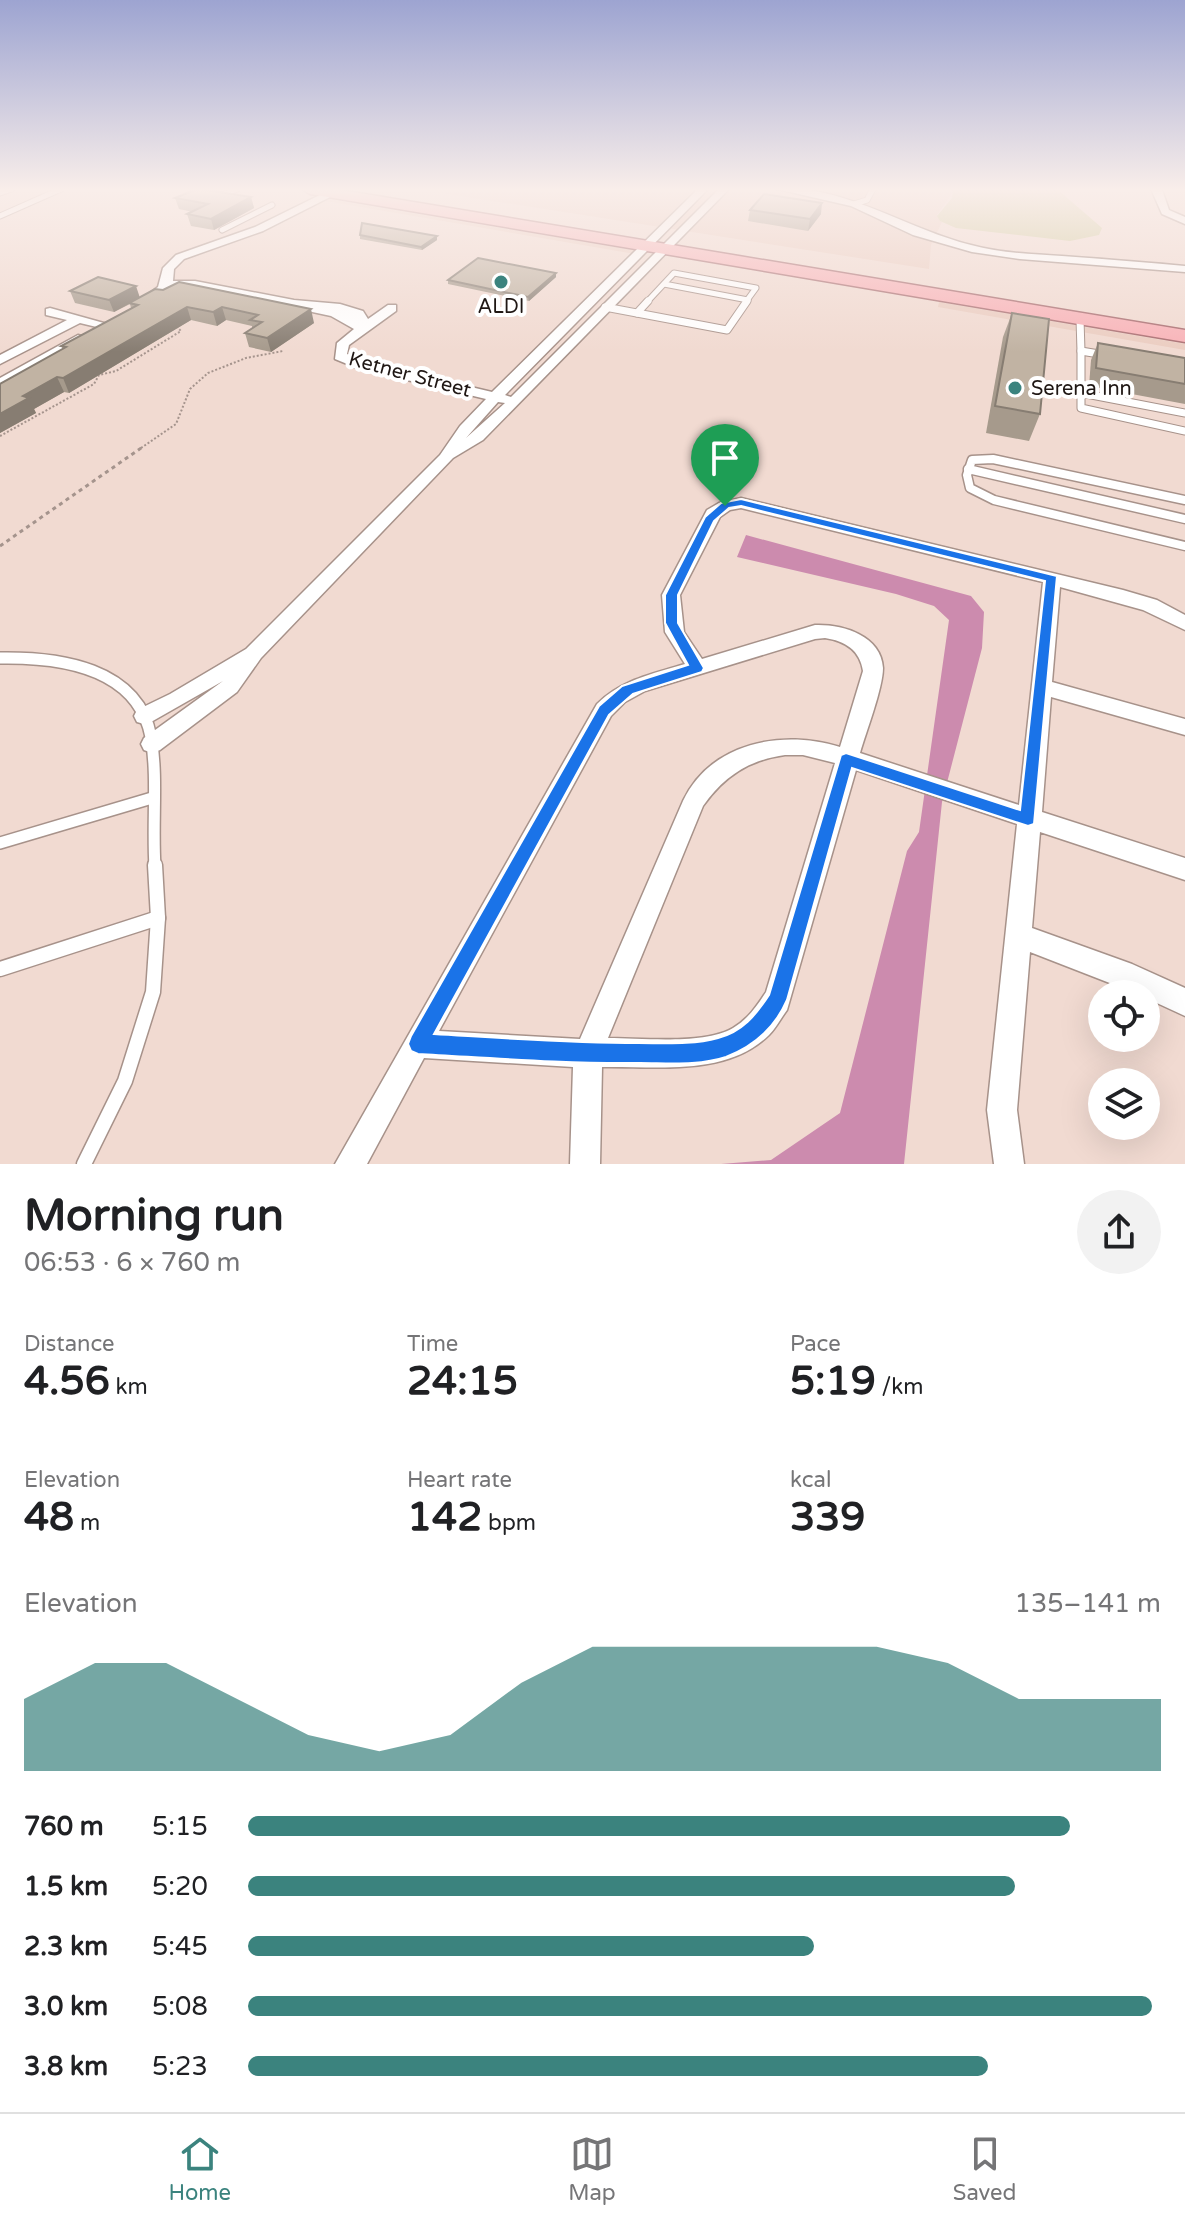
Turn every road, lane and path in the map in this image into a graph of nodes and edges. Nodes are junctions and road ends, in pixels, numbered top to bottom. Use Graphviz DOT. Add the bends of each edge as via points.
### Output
graph roads {
  1 [pos="219,243"];
  2 [pos="660,243"];
  3 [pos="662,243"];
  4 [pos="662,243"];
  5 [pos="952,243"];
  6 [pos="1185,269"];
  7 [pos="611,282"];
  8 [pos="686,282"];
  9 [pos="166,284"];
  10 [pos="664,284"];
  11 [pos="698,284"];
  12 [pos="626,285"];
  13 [pos="710,287"];
  14 [pos="723,289"];
  15 [pos="737,291"];
  16 [pos="748,300"];
  17 [pos="605,307"];
  18 [pos="392,308"];
  19 [pos="50,312"];
  20 [pos="637,313"];
  21 [pos="78,319"];
  22 [pos="116,319"];
  23 [pos="1080,319"];
  24 [pos="571,322"];
  25 [pos="174,324"];
  26 [pos="1185,324"];
  27 [pos="588,325"];
  28 [pos="361,328"];
  29 [pos="1185,336"];
  30 [pos="283,351"];
  31 [pos="1081,351"];
  32 [pos="1118,357"];
  33 [pos="0,360"];
  34 [pos="88,371"];
  35 [pos="99,375"];
  36 [pos="0,383"];
  37 [pos="1081,393"];
  38 [pos="495,397"];
  39 [pos="515,401"];
  40 [pos="1185,413"];
  41 [pos="2,430"];
  42 [pos="1185,431"];
  43 [pos="0,436"];
  44 [pos="445,458"];
  45 [pos="968,469"];
  46 [pos="1185,500"];
  47 [pos="1185,519"];
  48 [pos="0,546"];
  49 [pos="1185,546"];
  50 [pos="1052,579"];
  51 [pos="1185,623"];
  52 [pos="254,653"];
  53 [pos="0,658"];
  54 [pos="697,668"];
  55 [pos="1040,686"];
  56 [pos="144,716"];
  57 [pos="1185,727"];
  58 [pos="152,744"];
  59 [pos="846,759"];
  60 [pos="152,798"];
  61 [pos="1028,819"];
  62 [pos="0,843"];
  63 [pos="1185,869"];
  64 [pos="158,918"];
  65 [pos="1017,935"];
  66 [pos="0,969"];
  67 [pos="1185,1002"];
  68 [pos="418,1044"];
  69 [pos="588,1053"];
  70 [pos="84,1164"];
  71 [pos="350,1164"];
  72 [pos="585,1164"];
  73 [pos="1009,1164"];
  1 -- 9 [label="street" via="180,257 169,268"];
  2 -- 7 [label="street"];
  2 -- 12 [label="street"];
  3 -- 23 [label="highway"];
  4 -- 26 [label="highway"];
  5 -- 6 [label="street" via="984,251"];
  7 -- 12 [label="street"];
  7 -- 24 [label="street"];
  8 -- 10 [label="lane"];
  8 -- 10 [label="lane" via="674,273"];
  8 -- 11 [label="lane"];
  8 -- 11 [label="lane"];
  9 -- 22 [label="street" via="154,298"];
  9 -- 28 [label="street" via="195,284 335,313"];
  10 -- 20 [label="lane"];
  11 -- 13 [label="lane"];
  11 -- 13 [label="lane"];
  12 -- 17 [label="street"];
  13 -- 14 [label="lane"];
  13 -- 14 [label="lane"];
  14 -- 15 [label="lane"];
  14 -- 15 [label="lane"];
  15 -- 16 [label="lane"];
  15 -- 16 [label="lane" via="756,288"];
  16 -- 20 [label="lane" via="727,330"];
  17 -- 20 [label="lane"];
  17 -- 27 [label="street"];
  18 -- 28 [label="street, Ketner Street"];
  19 -- 21 [label="street"];
  21 -- 22 [label="street"];
  21 -- 33 [label="street"];
  22 -- 36 [label="street"];
  23 -- 29 [label="highway"];
  23 -- 31 [label="lane"];
  24 -- 27 [label="street"];
  24 -- 38 [label="street"];
  25 -- 35 [label="path" via="181,331 116,371"];
  27 -- 39 [label="street"];
  28 -- 38 [label="street, Ketner Street" via="343,343 340,356"];
  30 -- 48 [label="path" via="210,373 188,393 183,418 176,424"];
  31 -- 32 [label="lane"];
  31 -- 37 [label="lane"];
  34 -- 35 [label="path"];
  35 -- 41 [label="path" via="94,384 34,420"];
  37 -- 40 [label="lane"];
  37 -- 42 [label="lane" via="1085,411"];
  38 -- 39 [label="street, Ketner Street"];
  38 -- 44 [label="street"];
  39 -- 44 [label="street" via="478,437"];
  41 -- 43 [label="path"];
  44 -- 52 [label="street"];
  45 -- 46 [label="lane" via="972,460 993,459"];
  45 -- 47 [label="lane"];
  45 -- 49 [label="lane" via="970,488 994,500"];
  50 -- 51 [label="street" via="1137,601"];
  50 -- 54 [label="street" via="761,505 733,503 709,519 671,595 671,623"];
  50 -- 55 [label="street"];
  52 -- 56 [label="street"];
  52 -- 58 [label="street" via="230,687"];
  53 -- 56 [label="lane" via="53,660 91,670 115,684"];
  54 -- 59 [label="street" via="815,632 856,641 868,652 873,671"];
  54 -- 68 [label="street" via="628,690 604,710"];
  55 -- 57 [label="street"];
  55 -- 61 [label="street"];
  56 -- 58 [label="lane"];
  58 -- 60 [label="lane"];
  59 -- 61 [label="street"];
  59 -- 69 [label="street" via="811,747 777,746 748,755 706,783"];
  59 -- 69 [label="street" via="783,983 761,1024 739,1041 708,1051"];
  60 -- 62 [label="lane"];
  60 -- 64 [label="lane"];
  61 -- 63 [label="street"];
  61 -- 65 [label="street"];
  64 -- 66 [label="lane"];
  64 -- 70 [label="lane" via="154,989 143,1031 126,1083"];
  65 -- 67 [label="street"];
  65 -- 73 [label="street" via="1002,1110"];
  68 -- 69 [label="street"];
  68 -- 71 [label="street"];
  69 -- 72 [label="street"];
}
